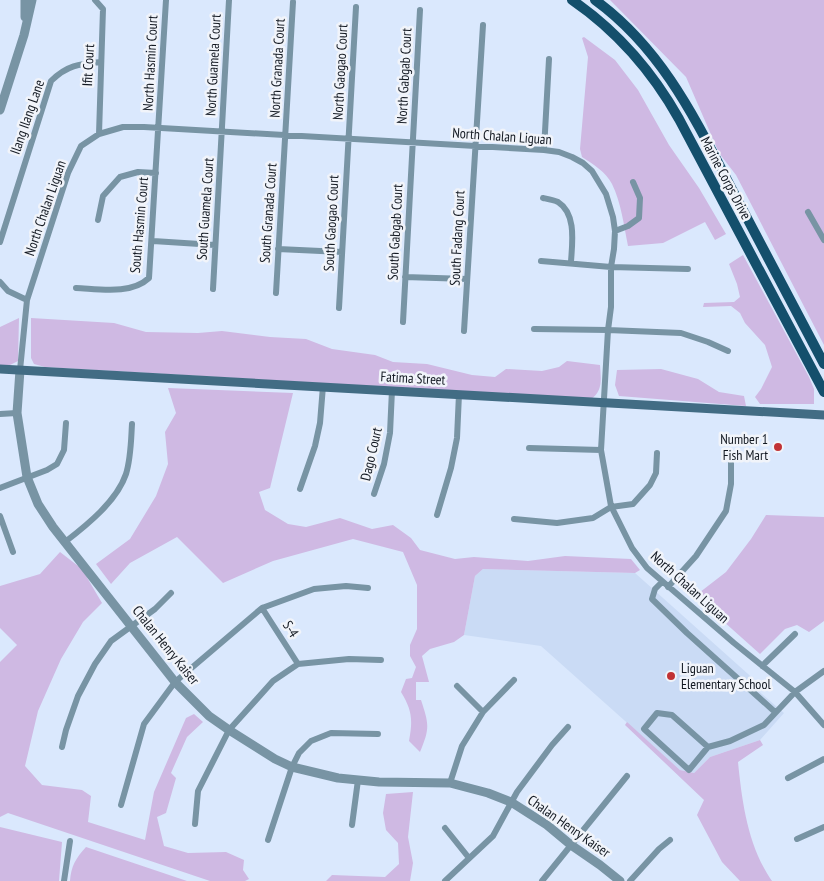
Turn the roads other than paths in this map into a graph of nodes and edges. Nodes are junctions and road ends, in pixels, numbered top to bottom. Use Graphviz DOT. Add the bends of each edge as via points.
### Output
graph roads {
  1 [pos="25,0"];
  2 [pos="32,0"];
  3 [pos="95,0"];
  4 [pos="166,0"];
  5 [pos="230,0"];
  6 [pos="572,0"];
  7 [pos="596,0"];
  8 [pos="293,2"];
  9 [pos="356,7"];
  10 [pos="420,10"];
  11 [pos="483,25"];
  12 [pos="24,35"];
  13 [pos="549,59"];
  14 [pos="101,62"];
  15 [pos="0,110"];
  16 [pos="158,128"];
  17 [pos="222,132"];
  18 [pos="99,134"];
  19 [pos="286,135"];
  20 [pos="349,139"];
  21 [pos="412,142"];
  22 [pos="475,146"];
  23 [pos="544,150"];
  24 [pos="156,173"];
  25 [pos="633,182"];
  26 [pos="543,198"];
  27 [pos="808,212"];
  28 [pos="98,220"];
  29 [pos="615,231"];
  30 [pos="824,240"];
  31 [pos="153,241"];
  32 [pos="0,242"];
  33 [pos="215,245"];
  34 [pos="278,249"];
  35 [pos="342,252"];
  36 [pos="541,261"];
  37 [pos="571,262"];
  38 [pos="611,266"];
  39 [pos="688,269"];
  40 [pos="404,277"];
  41 [pos="468,279"];
  42 [pos="0,283"];
  43 [pos="76,288"];
  44 [pos="213,289"];
  45 [pos="276,292"];
  46 [pos="27,300"];
  47 [pos="339,308"];
  48 [pos="403,322"];
  49 [pos="534,329"];
  50 [pos="608,330"];
  51 [pos="464,331"];
  52 [pos="728,351"];
  53 [pos="824,364"];
  54 [pos="0,369"];
  55 [pos="20,370"];
  56 [pos="323,386"];
  57 [pos="392,390"];
  58 [pos="824,392"];
  59 [pos="459,394"];
  60 [pos="604,403"];
  61 [pos="16,413"];
  62 [pos="0,414"];
  63 [pos="824,415"];
  64 [pos="66,423"];
  65 [pos="132,424"];
  66 [pos="529,448"];
  67 [pos="601,450"];
  68 [pos="657,453"];
  69 [pos="731,458"];
  70 [pos="27,477"];
  71 [pos="0,488"];
  72 [pos="300,489"];
  73 [pos="374,494"];
  74 [pos="611,507"];
  75 [pos="437,515"];
  76 [pos="0,516"];
  77 [pos="514,519"];
  78 [pos="65,542"];
  79 [pos="13,552"];
  80 [pos="662,582"];
  81 [pos="668,587"];
  82 [pos="368,588"];
  83 [pos="171,593"];
  84 [pos="262,608"];
  85 [pos="132,627"];
  86 [pos="795,634"];
  87 [pos="381,660"];
  88 [pos="298,664"];
  89 [pos="762,666"];
  90 [pos="824,671"];
  91 [pos="514,680"];
  92 [pos="175,682"];
  93 [pos="457,686"];
  94 [pos="794,692"];
  95 [pos="483,712"];
  96 [pos="775,712"];
  97 [pos="824,725"];
  98 [pos="568,727"];
  99 [pos="229,730"];
  100 [pos="378,734"];
  101 [pos="62,748"];
  102 [pos="708,748"];
  103 [pos="824,759"];
  104 [pos="292,767"];
  105 [pos="627,776"];
  106 [pos="788,778"];
  107 [pos="358,780"];
  108 [pos="450,783"];
  109 [pos="511,802"];
  110 [pos="121,805"];
  111 [pos="195,824"];
  112 [pos="352,825"];
  113 [pos="824,827"];
  114 [pos="445,828"];
  115 [pos="797,839"];
  116 [pos="268,840"];
  117 [pos="670,840"];
  118 [pos="70,842"];
  119 [pos="571,845"];
  120 [pos="469,858"];
  121 [pos="64,881"];
  122 [pos="445,881"];
  123 [pos="542,881"];
  124 [pos="620,881"];
  125 [pos="630,881"];
  1 -- 12 [label="street"];
  2 -- 12 [label="street"];
  3 -- 14 [label="street, Ifit Court" via="103,9"];
  4 -- 16 [label="street, North Hasmin Court"];
  5 -- 17 [label="street, North Guamela Court"];
  6 -- 58 [label="main road, Marine Corps Drive" via="624,43 670,102"];
  7 -- 53 [label="main road" via="646,48 682,95"];
  8 -- 19 [label="street, North Granada Court"];
  9 -- 20 [label="street, North Gaogao Court"];
  10 -- 21 [label="street, North Gabgab Court"];
  11 -- 22 [label="street, South Fadang Court"];
  12 -- 15 [label="street"];
  13 -- 23 [label="street"];
  14 -- 18 [label="street, Ifit Court"];
  14 -- 32 [label="street, Ilang Ilang Lane" via="75,65 61,71 51,81"];
  16 -- 17 [label="street, North Chalan Liguan"];
  16 -- 18 [label="street, North Chalan Liguan" via="123,127"];
  16 -- 24 [label="street, South Hasmin Court"];
  17 -- 19 [label="street, North Chalan Liguan"];
  17 -- 33 [label="street, South Guamela Court"];
  18 -- 46 [label="street, North Chalan Liguan" via="81,146 68,173"];
  19 -- 20 [label="street, North Chalan Liguan"];
  19 -- 34 [label="street, South Granada Court"];
  20 -- 21 [label="street, North Chalan Liguan"];
  20 -- 35 [label="street, South Gaogao Court"];
  21 -- 22 [label="street, North Chalan Liguan"];
  21 -- 40 [label="street, South Gabgab Court"];
  22 -- 23 [label="street, North Chalan Liguan"];
  22 -- 41 [label="street, South Fadang Court"];
  23 -- 29 [label="street, North Chalan Liguan" via="572,157 592,170 606,194"];
  24 -- 28 [label="street" via="138,172 120,177 103,196"];
  24 -- 31 [label="street, South Hasmin Court"];
  25 -- 29 [label="street" via="640,198 639,218"];
  26 -- 37 [label="street" via="558,202 568,211 572,230"];
  27 -- 30 [label="street"];
  29 -- 38 [label="street, North Chalan Liguan"];
  31 -- 33 [label="street"];
  31 -- 43 [label="street, South Hasmin Court" via="149,278 142,285 124,289"];
  33 -- 44 [label="street, South Guamela Court"];
  34 -- 35 [label="street"];
  34 -- 45 [label="street, South Granada Court"];
  35 -- 47 [label="street, South Gaogao Court"];
  36 -- 37 [label="street"];
  37 -- 38 [label="street"];
  38 -- 39 [label="street"];
  38 -- 50 [label="street, North Chalan Liguan"];
  40 -- 41 [label="street"];
  40 -- 48 [label="street, South Gabgab Court"];
  41 -- 51 [label="street, South Fadang Court"];
  42 -- 46 [label="street"];
  46 -- 55 [label="street, North Chalan Liguan"];
  49 -- 50 [label="street"];
  50 -- 52 [label="street" via="681,333"];
  50 -- 60 [label="street, North Chalan Liguan"];
  54 -- 55 [label="main road, Fatima Street"];
  55 -- 56 [label="main road, Fatima Street"];
  55 -- 61 [label="street, Chalan Henry Kaiser"];
  56 -- 57 [label="main road, Fatima Street"];
  56 -- 72 [label="street" via="320,424"];
  57 -- 59 [label="main road, Fatima Street"];
  57 -- 73 [label="street, Dago Court" via="390,433"];
  59 -- 60 [label="main road, Fatima Street"];
  59 -- 75 [label="street" via="457,438"];
  60 -- 63 [label="main road, Fatima Street"];
  60 -- 67 [label="street, North Chalan Liguan"];
  61 -- 62 [label="street"];
  61 -- 70 [label="street, Chalan Henry Kaiser"];
  64 -- 70 [label="street" via="64,450 57,464"];
  65 -- 78 [label="street" via="126,474 117,493 86,526"];
  66 -- 67 [label="street"];
  67 -- 74 [label="street, North Chalan Liguan"];
  68 -- 74 [label="street" via="656,473 650,485 633,504"];
  69 -- 81 [label="street" via="726,511 696,556"];
  70 -- 71 [label="street"];
  70 -- 78 [label="street, Chalan Henry Kaiser" via="38,504"];
  74 -- 77 [label="street" via="593,518 556,523"];
  74 -- 80 [label="street, North Chalan Liguan" via="632,548"];
  76 -- 79 [label="street"];
  78 -- 85 [label="street, Chalan Henry Kaiser"];
  80 -- 81 [label="street, North Chalan Liguan"];
  80 -- 96 [label="street" via="652,599"];
  81 -- 89 [label="street, North Chalan Liguan"];
  82 -- 84 [label="street" via="314,589"];
  83 -- 85 [label="street"];
  84 -- 88 [label="street, S-4"];
  84 -- 92 [label="street"];
  85 -- 92 [label="street, Chalan Henry Kaiser"];
  85 -- 101 [label="street" via="111,641 95,664 78,696"];
  86 -- 89 [label="street"];
  87 -- 88 [label="street" via="349,659"];
  88 -- 99 [label="street" via="273,681"];
  89 -- 94 [label="street, North Chalan Liguan"];
  90 -- 94 [label="street"];
  91 -- 95 [label="street"];
  92 -- 99 [label="street, Chalan Henry Kaiser" via="209,716"];
  92 -- 110 [label="street" via="144,724"];
  93 -- 95 [label="street"];
  94 -- 96 [label="street"];
  94 -- 97 [label="street, North Chalan Liguan"];
  95 -- 108 [label="street" via="462,746"];
  96 -- 102 [label="street" via="764,725"];
  98 -- 109 [label="street"];
  99 -- 104 [label="street, Chalan Henry Kaiser"];
  99 -- 111 [label="street" via="198,791"];
  100 -- 104 [label="street" via="331,733 311,741 299,752"];
  102 -- 102 [label="street" via="689,770 644,729 657,713 672,714"];
  103 -- 106 [label="street"];
  104 -- 107 [label="street, Chalan Henry Kaiser"];
  104 -- 116 [label="street"];
  105 -- 119 [label="street"];
  107 -- 108 [label="street, Chalan Henry Kaiser"];
  107 -- 112 [label="street"];
  108 -- 109 [label="street, Chalan Henry Kaiser"];
  109 -- 119 [label="street, Chalan Henry Kaiser"];
  109 -- 120 [label="street" via="493,836"];
  113 -- 115 [label="street"];
  114 -- 120 [label="street"];
  117 -- 125 [label="street"];
  118 -- 121 [label="street"];
  119 -- 123 [label="street"];
  119 -- 124 [label="street, Chalan Henry Kaiser"];
  120 -- 122 [label="street"];
}
